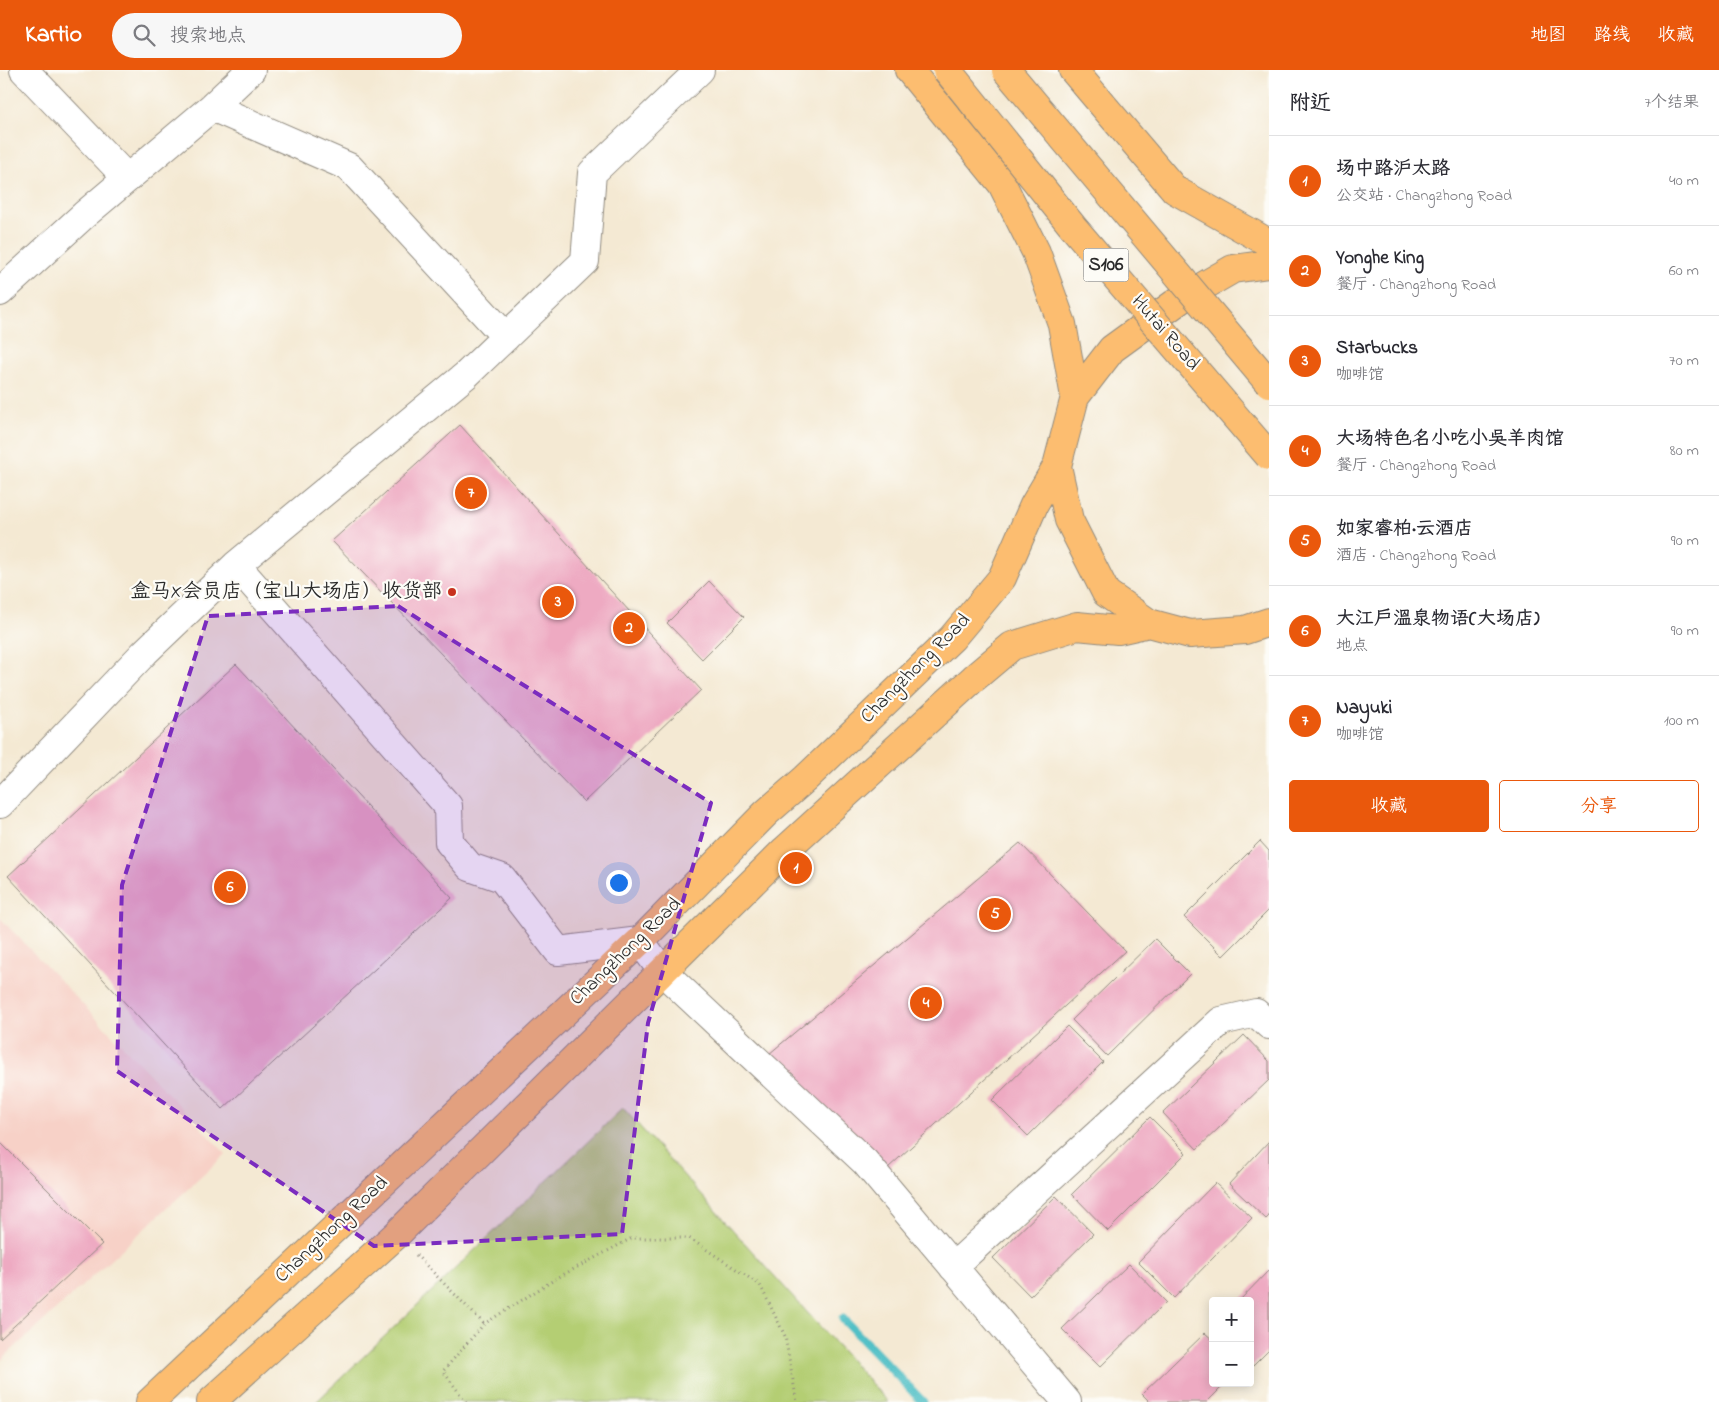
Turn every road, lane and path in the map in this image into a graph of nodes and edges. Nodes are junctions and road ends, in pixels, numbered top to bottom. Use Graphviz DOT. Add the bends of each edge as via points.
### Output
graph roads {
  1 [pos="24,70"];
  2 [pos="251,70"];
  3 [pos="700,70"];
  4 [pos="910,70"];
  5 [pos="947,70"];
  6 [pos="1006,70"];
  7 [pos="1072,70"];
  8 [pos="212,107"];
  9 [pos="127,178"];
  10 [pos="1269,243"];
  11 [pos="1269,264"];
  12 [pos="0,292"];
  13 [pos="506,337"];
  14 [pos="1269,383"];
  15 [pos="1075,397"];
  16 [pos="1269,456"];
  17 [pos="1058,466"];
  18 [pos="236,565"];
  19 [pos="1269,622"];
  20 [pos="1149,624"];
  21 [pos="0,804"];
  22 [pos="640,941"];
  23 [pos="663,972"];
  24 [pos="1269,1026"];
  25 [pos="396,1235"];
  26 [pos="953,1267"];
  27 [pos="484,1324"];
  28 [pos="150,1402"];
  29 [pos="211,1402"];
  30 [pos="466,1402"];
  31 [pos="797,1402"];
  32 [pos="1067,1402"];
  1 -- 9 [label="lane"];
  2 -- 8 [label="lane"];
  3 -- 13 [label="lane" via="592,173 585,261"];
  4 -- 15 [label="main road" via="1002,184 1036,252 1062,324"];
  5 -- 16 [label="main road, Hutai Road / S106, bridge" via="1074,227"];
  6 -- 14 [label="main road, S106, bridge"];
  7 -- 10 [label="main road" via="1175,190"];
  8 -- 9 [label="lane"];
  8 -- 13 [label="lane" via="349,167"];
  9 -- 12 [label="lane"];
  11 -- 15 [label="main road, Changzhong Road" via="1233,269 1180,299 1112,349"];
  13 -- 18 [label="lane" via="466,375"];
  15 -- 17 [label="main road, Changzhong Road"];
  17 -- 20 [label="main road, Changzhong Road" via="1069,520 1106,592"];
  17 -- 22 [label="main road, Changzhong Road" via="1034,505 1002,578 952,638 766,813"];
  18 -- 21 [label="lane" via="144,652"];
  18 -- 22 [label="lane" via="448,806 449,842 470,867 502,878 558,951"];
  19 -- 20 [label="main road, Changzhong Road" via="1245,630 1190,634"];
  20 -- 23 [label="main road, Changzhong Road" via="1118,630 1077,626 1012,646 786,850"];
  22 -- 23 [label="lane"];
  22 -- 28 [label="main road, Changzhong Road"];
  23 -- 25 [label="main road, Changzhong Road"];
  23 -- 26 [label="lane" via="865,1162"];
  24 -- 26 [label="lane" via="1256,1013 1221,1021"];
  25 -- 27 [label="path"];
  25 -- 29 [label="main road, Changzhong Road"];
  26 -- 32 [label="lane"];
  27 -- 30 [label="path" via="444,1370"];
  27 -- 31 [label="path" via="557,1278 632,1238 689,1238 760,1285 785,1336"];
}
